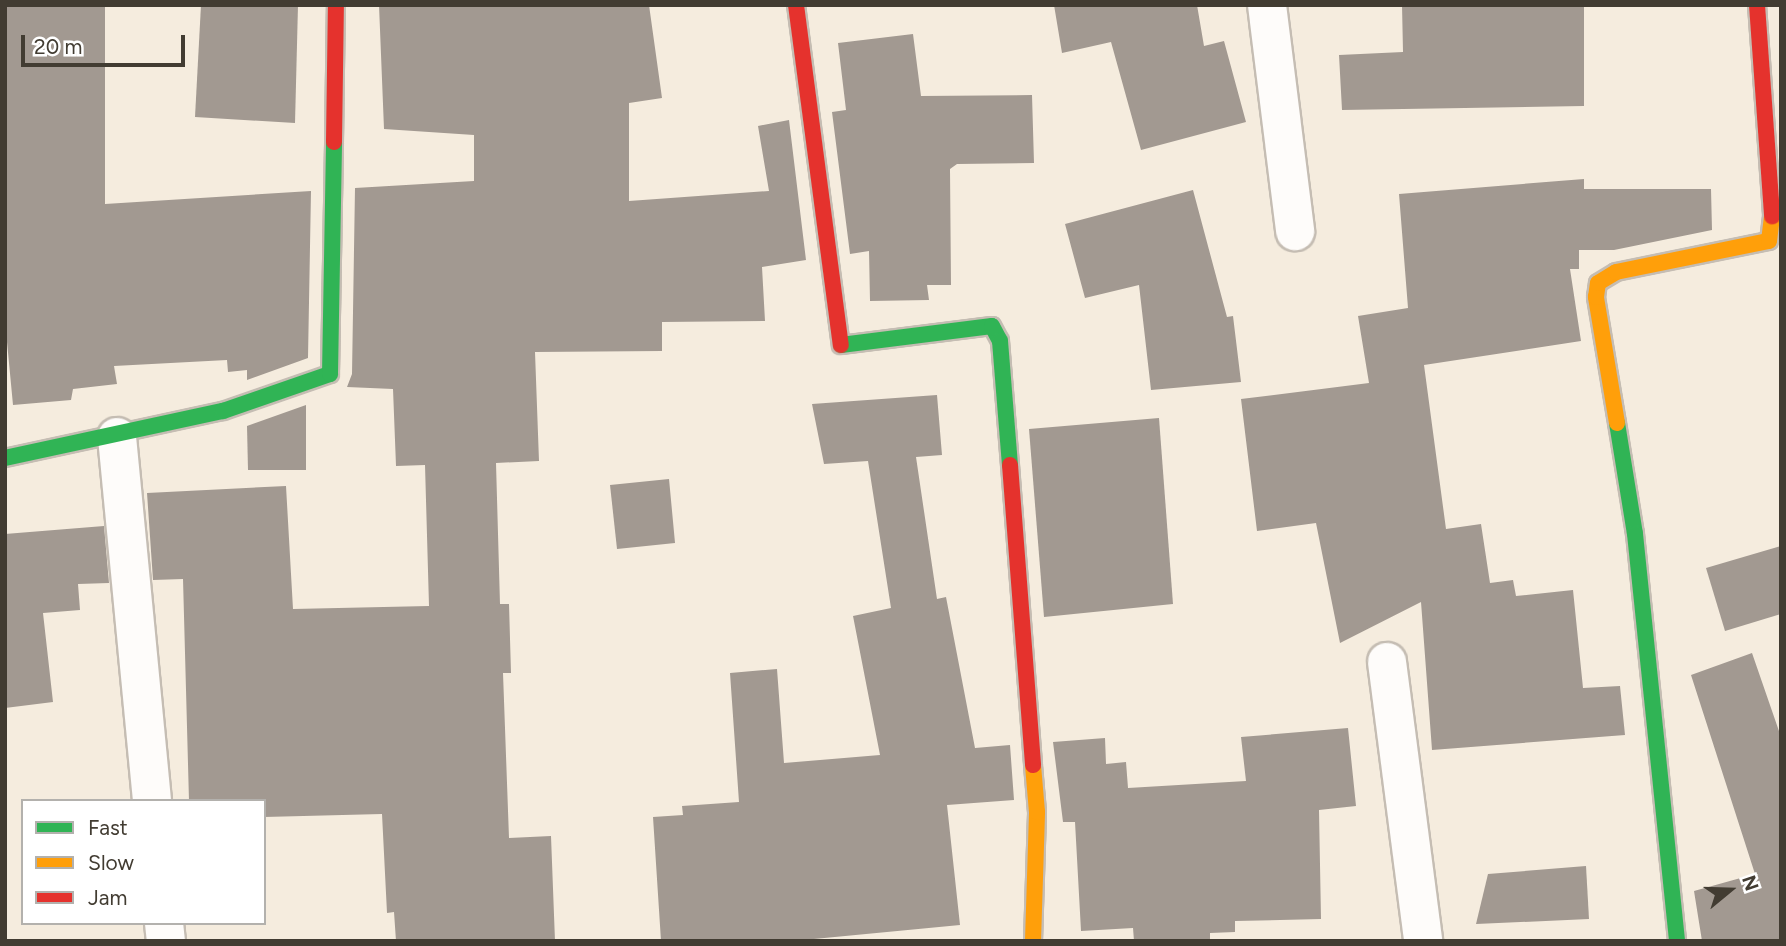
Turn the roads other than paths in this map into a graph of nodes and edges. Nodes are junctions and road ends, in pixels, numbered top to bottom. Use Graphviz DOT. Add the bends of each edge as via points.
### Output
graph roads {
  1 [pos="336,5"];
  2 [pos="796,5"];
  3 [pos="1267,5"];
  4 [pos="1757,5"];
  5 [pos="1295,231"];
  6 [pos="117,437"];
  7 [pos="5,458"];
  8 [pos="1387,662"];
  9 [pos="152,799"];
  10 [pos="1033,941"];
  11 [pos="1423,941"];
  12 [pos="1677,941"];
  1 -- 6 [label="street" via="330,374 223,411"];
  2 -- 10 [label="street" via="839,345 974,325 992,326 1000,341 1037,812"];
  3 -- 5 [label="street"];
  4 -- 12 [label="street" via="1773,225 1769,241 1616,272 1598,283 1596,297 1635,534"];
  6 -- 7 [label="street"];
  6 -- 9 [label="street"];
  8 -- 11 [label="street"];
}
